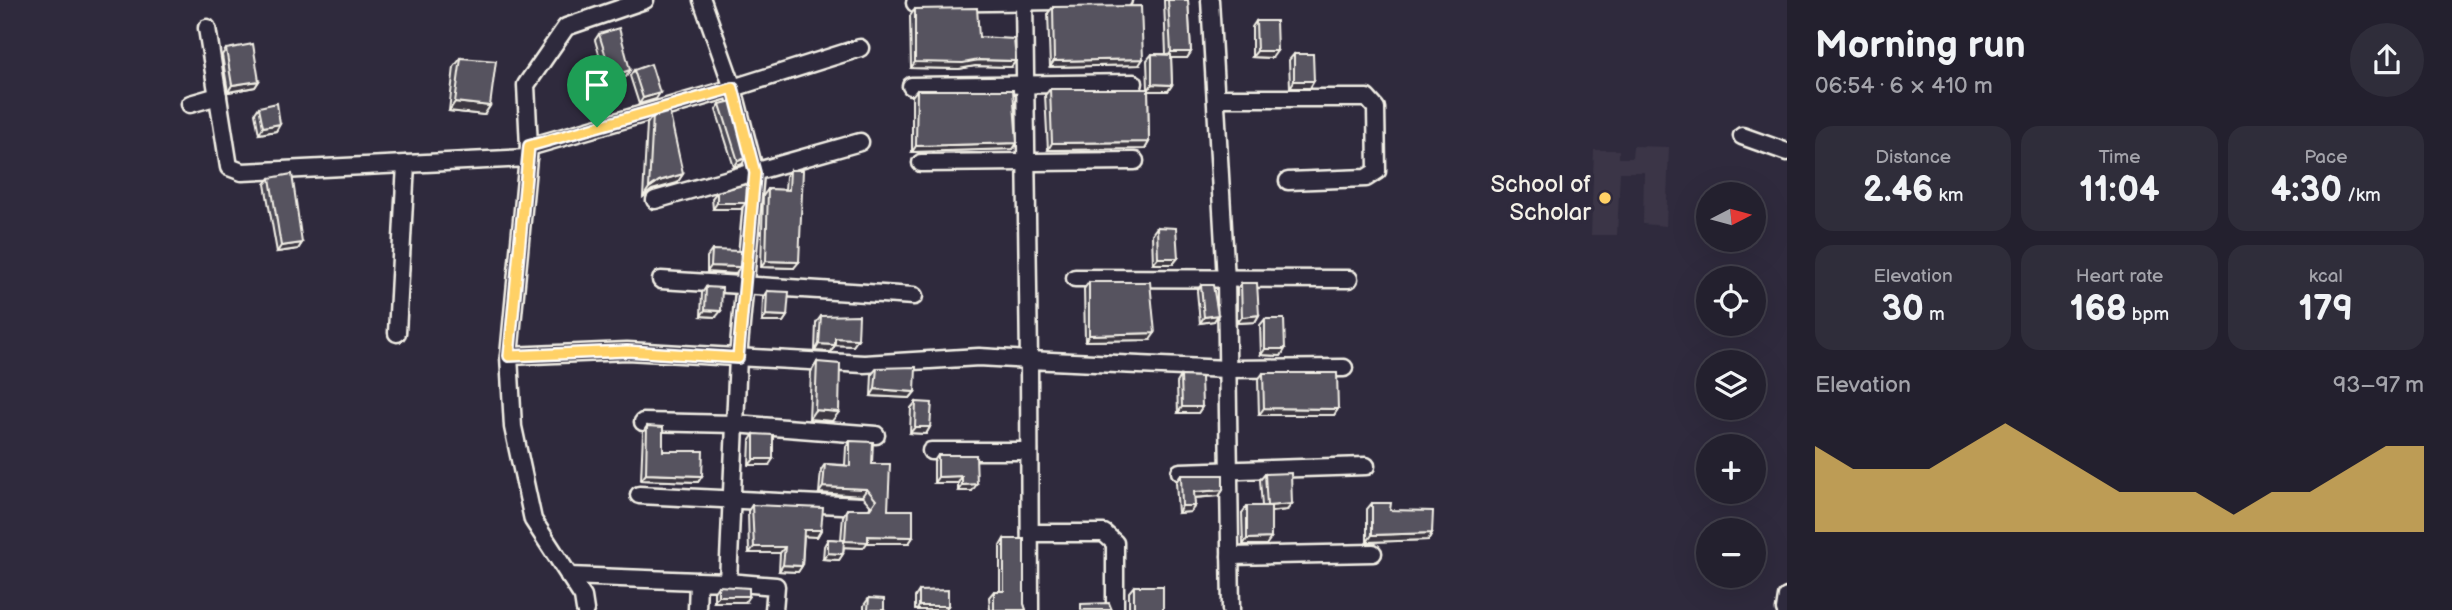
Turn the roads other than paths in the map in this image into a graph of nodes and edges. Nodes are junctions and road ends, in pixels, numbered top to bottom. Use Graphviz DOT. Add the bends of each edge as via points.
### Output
graph roads {
  1 [pos="645,0"];
  2 [pos="702,0"];
  3 [pos="1123,0"];
  4 [pos="1210,0"];
  5 [pos="1024,1"];
  6 [pos="915,3"];
  7 [pos="207,28"];
  8 [pos="860,48"];
  9 [pos="1134,83"];
  10 [pos="1027,85"];
  11 [pos="911,86"];
  12 [pos="733,88"];
  13 [pos="218,96"];
  14 [pos="1216,98"];
  15 [pos="190,104"];
  16 [pos="1742,136"];
  17 [pos="860,142"];
  18 [pos="528,152"];
  19 [pos="1787,152"];
  20 [pos="1135,161"];
  21 [pos="920,163"];
  22 [pos="1028,163"];
  23 [pos="406,164"];
  24 [pos="755,173"];
  25 [pos="1288,181"];
  26 [pos="654,200"];
  27 [pos="1074,278"];
  28 [pos="1349,279"];
  29 [pos="661,280"];
  30 [pos="1226,280"];
  31 [pos="745,286"];
  32 [pos="914,296"];
  33 [pos="397,333"];
  34 [pos="509,356"];
  35 [pos="738,358"];
  36 [pos="1028,360"];
  37 [pos="1343,368"];
  38 [pos="1227,369"];
  39 [pos="643,422"];
  40 [pos="735,424"];
  41 [pos="876,435"];
  42 [pos="931,452"];
  43 [pos="1029,452"];
  44 [pos="1366,466"];
  45 [pos="1228,470"];
  46 [pos="1180,472"];
  47 [pos="639,495"];
  48 [pos="732,498"];
  49 [pos="861,506"];
  50 [pos="1030,533"];
  51 [pos="1373,553"];
  52 [pos="1230,556"];
  53 [pos="569,576"];
  54 [pos="698,581"];
  55 [pos="728,582"];
  56 [pos="1787,597"];
  57 [pos="585,610"];
  58 [pos="697,610"];
  59 [pos="774,610"];
  60 [pos="1030,610"];
  61 [pos="1115,610"];
  62 [pos="1231,610"];
  63 [pos="1785,610"];
  1 -- 18 [label="street" via="566,27 526,85"];
  2 -- 12 [label="street"];
  3 -- 5 [label="street"];
  4 -- 14 [label="street"];
  5 -- 6 [label="street"];
  5 -- 10 [label="street"];
  7 -- 13 [label="street"];
  8 -- 12 [label="street"];
  9 -- 10 [label="street"];
  10 -- 11 [label="street"];
  10 -- 22 [label="street"];
  12 -- 18 [label="street"];
  12 -- 24 [label="street"];
  13 -- 15 [label="street"];
  13 -- 23 [label="street" via="229,167 242,172"];
  14 -- 25 [label="street" via="1367,98 1376,108 1377,170 1366,178"];
  14 -- 30 [label="street"];
  16 -- 19 [label="street"];
  17 -- 24 [label="street"];
  18 -- 23 [label="street"];
  18 -- 34 [label="street"];
  20 -- 22 [label="street"];
  21 -- 22 [label="street"];
  22 -- 36 [label="street"];
  23 -- 33 [label="street"];
  24 -- 26 [label="street"];
  24 -- 31 [label="street"];
  27 -- 30 [label="street"];
  28 -- 30 [label="street"];
  29 -- 31 [label="street"];
  30 -- 38 [label="street"];
  31 -- 32 [label="street"];
  31 -- 35 [label="street"];
  34 -- 35 [label="street" via="627,351"];
  34 -- 53 [label="street" via="513,427 533,520"];
  35 -- 36 [label="street" via="864,363 979,357"];
  35 -- 40 [label="street"];
  36 -- 38 [label="street"];
  36 -- 43 [label="street"];
  37 -- 38 [label="street"];
  38 -- 45 [label="street"];
  39 -- 40 [label="street"];
  40 -- 41 [label="street"];
  40 -- 48 [label="street"];
  42 -- 43 [label="street"];
  43 -- 50 [label="street"];
  44 -- 45 [label="street"];
  45 -- 46 [label="street"];
  45 -- 52 [label="street"];
  47 -- 48 [label="street"];
  48 -- 49 [label="street"];
  48 -- 55 [label="street"];
  50 -- 60 [label="street"];
  50 -- 61 [label="street" via="1104,533 1115,543"];
  51 -- 52 [label="street"];
  52 -- 62 [label="street"];
  53 -- 54 [label="street"];
  53 -- 57 [label="street" via="583,597"];
  54 -- 55 [label="street"];
  54 -- 58 [label="street"];
  55 -- 59 [label="street" via="776,586"];
  56 -- 63 [label="street"];
}
